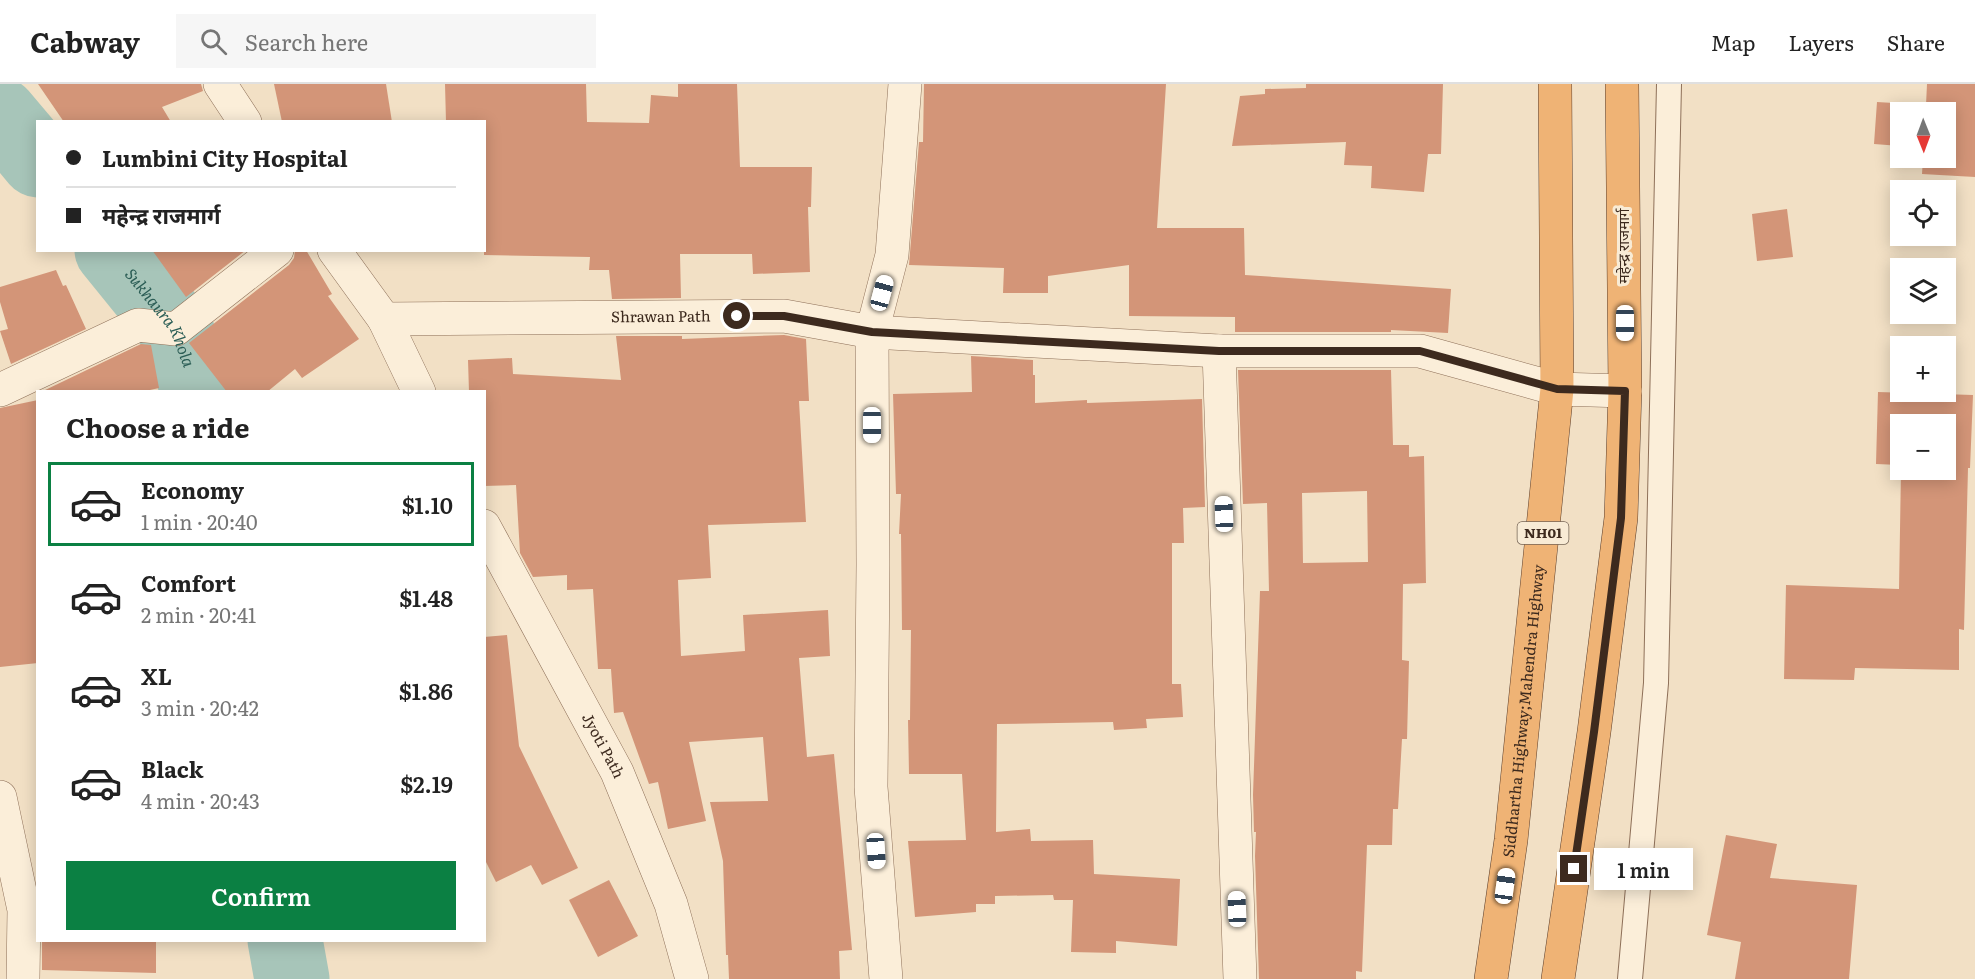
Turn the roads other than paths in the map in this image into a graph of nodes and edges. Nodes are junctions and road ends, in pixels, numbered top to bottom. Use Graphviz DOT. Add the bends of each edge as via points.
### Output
graph roads {
  1 [pos="220,84"];
  2 [pos="905,84"];
  3 [pos="1555,84"];
  4 [pos="1622,84"];
  5 [pos="1669,84"];
  6 [pos="244,120"];
  7 [pos="274,252"];
  8 [pos="335,252"];
  9 [pos="384,319"];
  10 [pos="872,332"];
  11 [pos="1219,351"];
  12 [pos="1557,389"];
  13 [pos="0,390"];
  14 [pos="418,390"];
  15 [pos="1625,391"];
  16 [pos="486,530"];
  17 [pos="0,797"];
  18 [pos="23,979"];
  19 [pos="692,979"];
  20 [pos="886,979"];
  21 [pos="1240,979"];
  22 [pos="1491,979"];
  23 [pos="1558,979"];
  24 [pos="1630,979"];
  1 -- 6 [label="street"];
  2 -- 10 [label="street" via="892,255"];
  3 -- 12 [label="highway, Siddhartha Highway;Mahendra Highway / NH01"];
  4 -- 15 [label="highway, महेन्द्र राजमार्ग"];
  5 -- 24 [label="lane" via="1656,683"];
  7 -- 13 [label="street" via="176,329 138,325"];
  8 -- 9 [label="street"];
  9 -- 10 [label="street, Shrawan Path" via="784,316"];
  9 -- 14 [label="street"];
  10 -- 11 [label="street, Shrawan Path"];
  10 -- 20 [label="street" via="871,787"];
  11 -- 12 [label="street, Shrawan Path" via="1420,351"];
  11 -- 21 [label="street"];
  12 -- 15 [label="street, Shrawan Path"];
  12 -- 22 [label="highway, Siddhartha Highway;Mahendra Highway / NH01" via="1511,840"];
  15 -- 23 [label="highway, महेन्द्र राजमार्ग" via="1621,518"];
  16 -- 19 [label="street, Jyoti Path" via="616,772 671,904"];
  17 -- 18 [label="street" via="24,910"];
}
